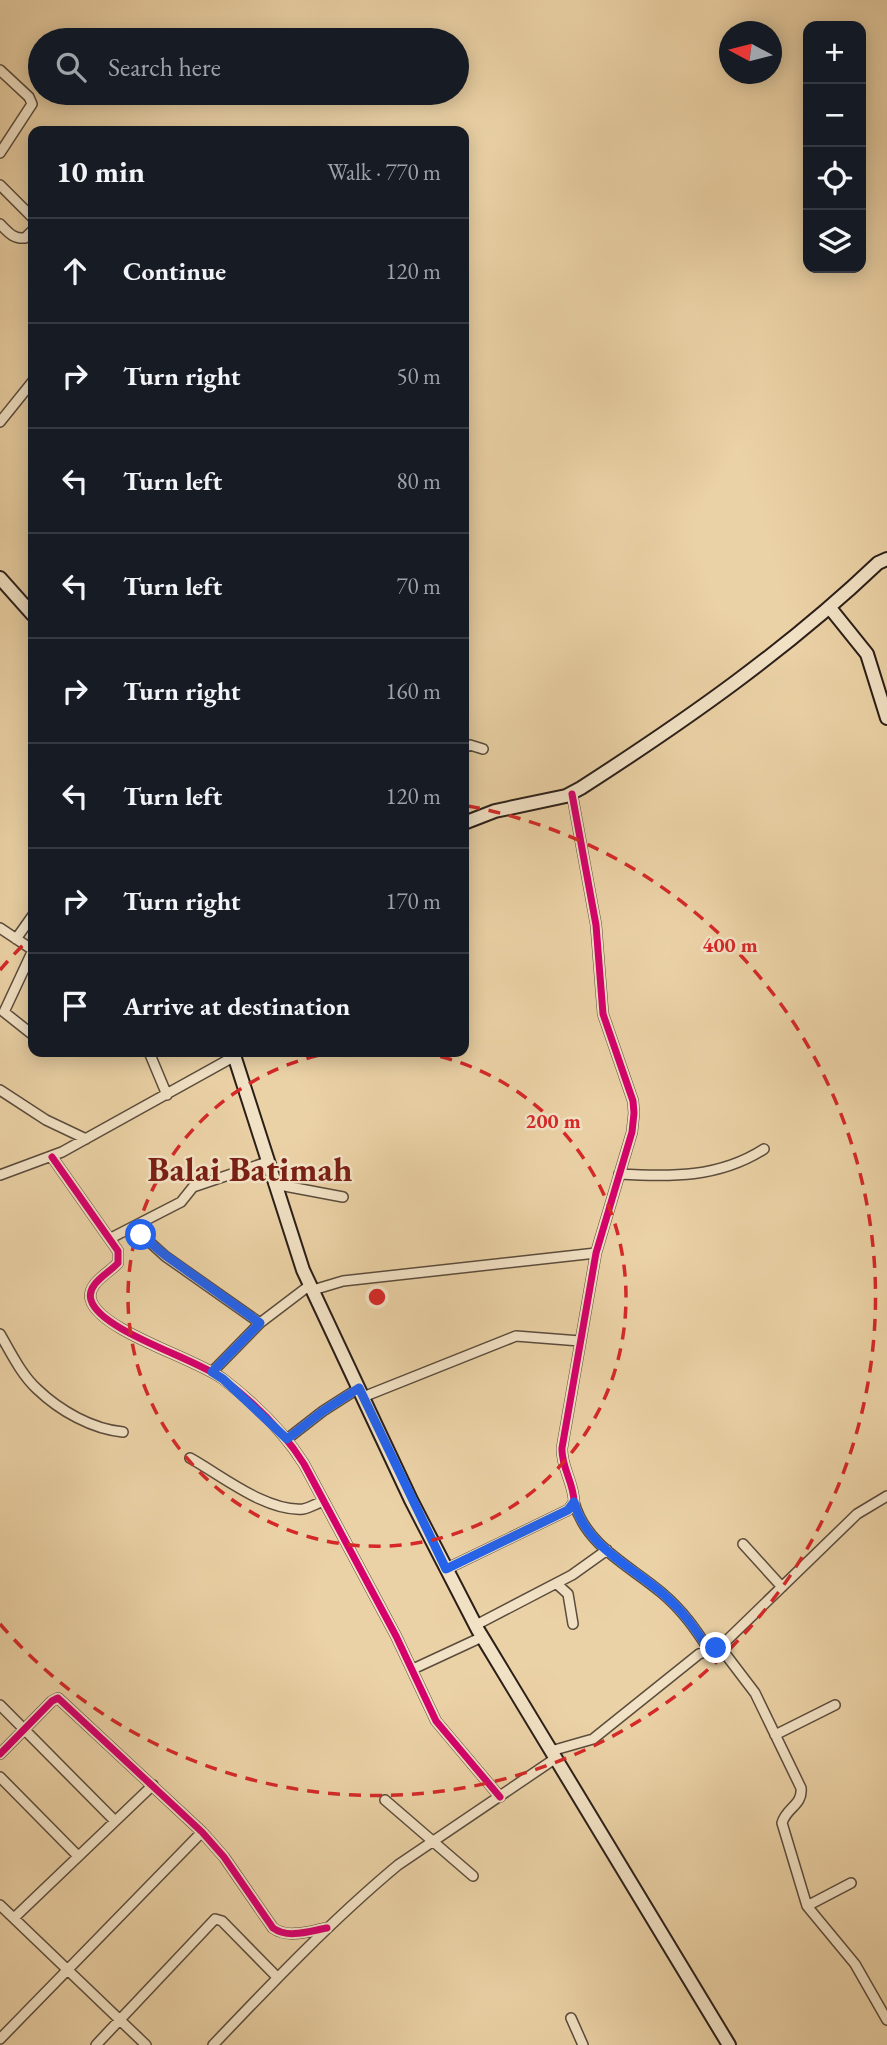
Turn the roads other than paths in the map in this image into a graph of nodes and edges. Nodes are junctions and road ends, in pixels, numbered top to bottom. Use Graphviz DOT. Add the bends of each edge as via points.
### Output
graph roads {
  1 [pos="0,70"];
  2 [pos="28,96"];
  3 [pos="31,105"];
  4 [pos="0,153"];
  5 [pos="0,185"];
  6 [pos="28,213"];
  7 [pos="0,224"];
  8 [pos="28,235"];
  9 [pos="28,388"];
  10 [pos="0,422"];
  11 [pos="887,559"];
  12 [pos="0,578"];
  13 [pos="830,608"];
  14 [pos="28,609"];
  15 [pos="887,718"];
  16 [pos="469,746"];
  17 [pos="483,749"];
  18 [pos="572,794"];
  19 [pos="469,821"];
  20 [pos="28,922"];
  21 [pos="0,928"];
  22 [pos="16,939"];
  23 [pos="28,947"];
  24 [pos="28,961"];
  25 [pos="2,1016"];
  26 [pos="28,1032"];
  27 [pos="151,1057"];
  28 [pos="229,1057"];
  29 [pos="235,1057"];
  30 [pos="0,1090"];
  31 [pos="167,1095"];
  32 [pos="86,1139"];
  33 [pos="764,1149"];
  34 [pos="52,1157"];
  35 [pos="267,1162"];
  36 [pos="619,1174"];
  37 [pos="0,1175"];
  38 [pos="274,1184"];
  39 [pos="343,1197"];
  40 [pos="134,1227"];
  41 [pos="111,1238"];
  42 [pos="596,1253"];
  43 [pos="312,1287"];
  44 [pos="260,1323"];
  45 [pos="0,1335"];
  46 [pos="580,1341"];
  47 [pos="212,1372"];
  48 [pos="361,1392"];
  49 [pos="123,1432"];
  50 [pos="287,1439"];
  51 [pos="190,1458"];
  52 [pos="887,1496"];
  53 [pos="324,1501"];
  54 [pos="574,1502"];
  55 [pos="744,1544"];
  56 [pos="607,1550"];
  57 [pos="446,1569"];
  58 [pos="557,1584"];
  59 [pos="782,1587"];
  60 [pos="573,1624"];
  61 [pos="479,1631"];
  62 [pos="720,1647"];
  63 [pos="709,1650"];
  64 [pos="413,1669"];
  65 [pos="0,1705"];
  66 [pos="835,1705"];
  67 [pos="25,1730"];
  68 [pos="775,1735"];
  69 [pos="0,1754"];
  70 [pos="554,1755"];
  71 [pos="0,1777"];
  72 [pos="153,1785"];
  73 [pos="500,1797"];
  74 [pos="384,1800"];
  75 [pos="115,1821"];
  76 [pos="202,1832"];
  77 [pos="433,1842"];
  78 [pos="77,1856"];
  79 [pos="473,1876"];
  80 [pos="851,1883"];
  81 [pos="0,1905"];
  82 [pos="807,1906"];
  83 [pos="13,1918"];
  84 [pos="327,1928"];
  85 [pos="67,1969"];
  86 [pos="277,1977"];
  87 [pos="571,2018"];
  88 [pos="120,2019"];
  89 [pos="887,2020"];
  90 [pos="0,2039"];
  91 [pos="96,2045"];
  92 [pos="146,2045"];
  93 [pos="213,2045"];
  94 [pos="583,2045"];
  95 [pos="729,2045"];
  1 -- 2 [label="street"];
  3 -- 4 [label="street"];
  5 -- 6 [label="street"];
  7 -- 8 [label="street" via="18,238"];
  9 -- 10 [label="street"];
  11 -- 13 [label="main road"];
  12 -- 14 [label="main road"];
  13 -- 15 [label="main road" via="867,654"];
  13 -- 18 [label="main road" via="681,723"];
  16 -- 17 [label="street"];
  18 -- 19 [label="main road"];
  18 -- 36 [label="street" via="596,925 603,1014 633,1101 634,1123"];
  20 -- 22 [label="street"];
  21 -- 22 [label="street"];
  22 -- 23 [label="street"];
  24 -- 25 [label="street"];
  25 -- 26 [label="street"];
  27 -- 31 [label="street"];
  28 -- 31 [label="street"];
  29 -- 35 [label="main road"];
  30 -- 32 [label="street"];
  31 -- 32 [label="street"];
  32 -- 34 [label="street"];
  33 -- 36 [label="street" via="729,1167 696,1174"];
  34 -- 37 [label="street"];
  34 -- 41 [label="street"];
  35 -- 38 [label="main road"];
  35 -- 40 [label="street" via="193,1187 181,1202"];
  36 -- 42 [label="street"];
  38 -- 39 [label="street"];
  38 -- 43 [label="main road"];
  40 -- 41 [label="street"];
  40 -- 44 [label="street"];
  41 -- 47 [label="street" via="119,1259 91,1288 96,1310 141,1340"];
  42 -- 43 [label="street"];
  42 -- 46 [label="street"];
  43 -- 44 [label="street"];
  43 -- 48 [label="main road"];
  44 -- 47 [label="street"];
  45 -- 49 [label="street" via="37,1388 85,1422"];
  46 -- 48 [label="street" via="516,1336"];
  46 -- 54 [label="street" via="562,1455"];
  47 -- 50 [label="street"];
  48 -- 50 [label="street" via="323,1411"];
  48 -- 57 [label="main road"];
  50 -- 53 [label="street"];
  51 -- 53 [label="street" via="234,1486 276,1503 305,1509"];
  52 -- 59 [label="street" via="856,1514"];
  53 -- 64 [label="street"];
  54 -- 56 [label="street" via="582,1524"];
  54 -- 57 [label="street" via="568,1510"];
  55 -- 59 [label="street"];
  56 -- 58 [label="street"];
  56 -- 63 [label="street" via="687,1616"];
  57 -- 61 [label="main road"];
  58 -- 60 [label="street" via="568,1594"];
  58 -- 61 [label="street"];
  59 -- 62 [label="street"];
  61 -- 64 [label="street"];
  61 -- 70 [label="main road"];
  62 -- 63 [label="street"];
  62 -- 68 [label="street" via="747,1680"];
  63 -- 70 [label="street" via="593,1739"];
  64 -- 73 [label="street" via="441,1729"];
  65 -- 67 [label="street"];
  66 -- 68 [label="street"];
  67 -- 69 [label="street"];
  67 -- 72 [label="street" via="58,1698"];
  67 -- 75 [label="street"];
  68 -- 82 [label="street" via="802,1793 782,1823"];
  70 -- 73 [label="street"];
  70 -- 95 [label="main road"];
  71 -- 78 [label="street"];
  72 -- 75 [label="street"];
  72 -- 76 [label="street"];
  73 -- 77 [label="street"];
  74 -- 77 [label="street"];
  75 -- 78 [label="street"];
  76 -- 84 [label="street" via="276,1930 292,1934"];
  76 -- 85 [label="street"];
  77 -- 79 [label="street"];
  77 -- 84 [label="street"];
  78 -- 83 [label="street"];
  80 -- 82 [label="street"];
  81 -- 83 [label="street"];
  82 -- 89 [label="street" via="855,1964"];
  83 -- 85 [label="street"];
  84 -- 86 [label="street"];
  85 -- 88 [label="street"];
  85 -- 90 [label="street"];
  86 -- 88 [label="street" via="215,1919"];
  86 -- 93 [label="street"];
  87 -- 94 [label="street"];
  88 -- 91 [label="street"];
  88 -- 92 [label="street"];
}
